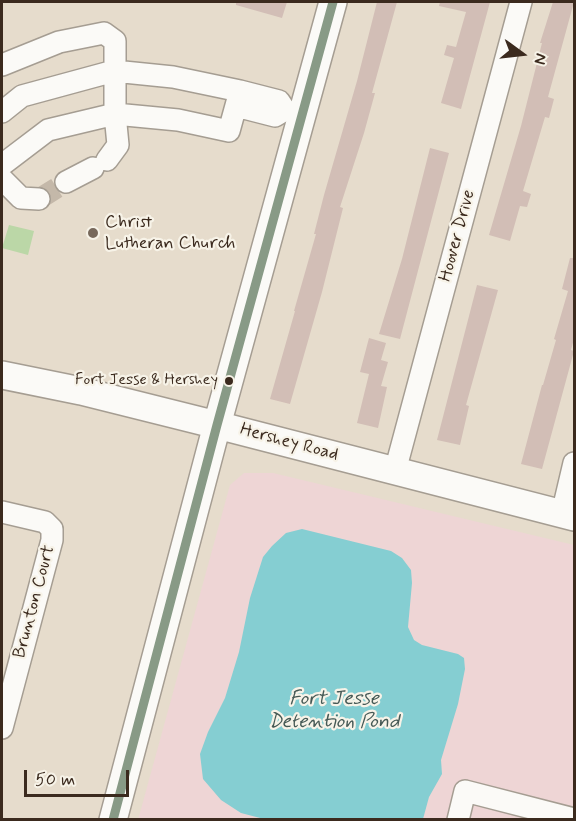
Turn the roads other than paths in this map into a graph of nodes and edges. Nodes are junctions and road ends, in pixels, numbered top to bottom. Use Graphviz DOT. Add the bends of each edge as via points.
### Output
graph roads {
  1 [pos="333,2"];
  2 [pos="521,2"];
  3 [pos="2,65"];
  4 [pos="114,71"];
  5 [pos="238,99"];
  6 [pos="2,112"];
  7 [pos="293,112"];
  8 [pos="115,114"];
  9 [pos="2,165"];
  10 [pos="2,180"];
  11 [pos="66,182"];
  12 [pos="39,200"];
  13 [pos="2,375"];
  14 [pos="217,425"];
  15 [pos="574,463"];
  16 [pos="395,471"];
  17 [pos="2,512"];
  18 [pos="568,516"];
  19 [pos="2,728"];
  20 [pos="535,814"];
  21 [pos="113,819"];
  22 [pos="458,819"];
  23 [pos="574,819"];
  1 -- 7 [label="main road"];
  2 -- 16 [label="street, Hoover Drive"];
  3 -- 4 [label="street" via="59,42 104,33 115,41"];
  4 -- 5 [label="street" via="173,76"];
  4 -- 6 [label="street" via="22,96"];
  4 -- 8 [label="street"];
  5 -- 7 [label="street" via="279,102"];
  5 -- 8 [label="street" via="229,131 178,120"];
  7 -- 14 [label="main road"];
  8 -- 9 [label="street" via="48,130"];
  8 -- 11 [label="street" via="118,145 100,164"];
  10 -- 12 [label="street" via="21,198"];
  13 -- 14 [label="main road, Hershey Road"];
  14 -- 16 [label="main road, Hershey Road"];
  14 -- 21 [label="main road"];
  15 -- 18 [label="street"];
  16 -- 18 [label="main road, Hershey Road"];
  17 -- 19 [label="street, Brunton Court" via="45,522 52,529"];
  20 -- 22 [label="street" via="465,791"];
  20 -- 23 [label="street"];
}
